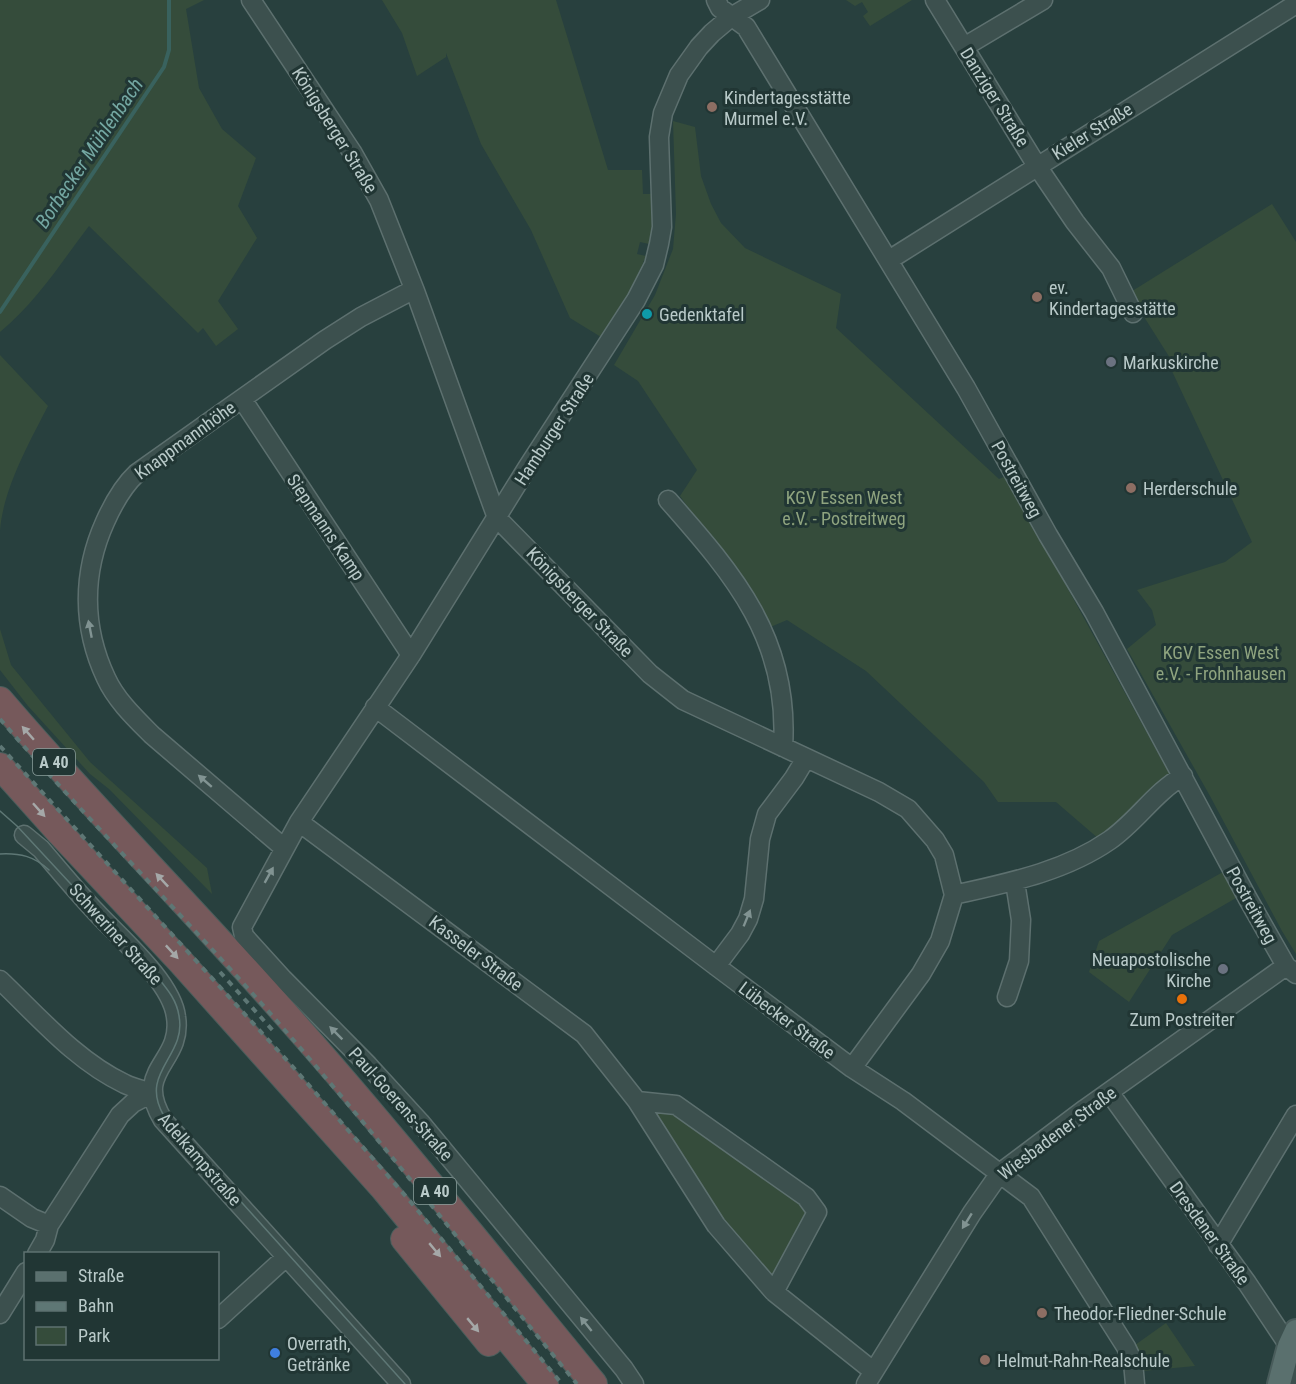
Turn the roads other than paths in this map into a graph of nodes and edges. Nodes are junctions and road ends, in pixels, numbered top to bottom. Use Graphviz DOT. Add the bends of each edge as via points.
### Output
graph roads {
  1 [pos="251,0"];
  2 [pos="716,0"];
  3 [pos="760,0"];
  4 [pos="935,0"];
  5 [pos="1043,0"];
  6 [pos="1296,4"];
  7 [pos="731,17"];
  8 [pos="964,47"];
  9 [pos="1037,166"];
  10 [pos="889,260"];
  11 [pos="415,291"];
  12 [pos="1133,313"];
  13 [pos="242,399"];
  14 [pos="668,500"];
  15 [pos="497,518"];
  16 [pos="411,655"];
  17 [pos="0,700"];
  18 [pos="375,707"];
  19 [pos="783,747"];
  20 [pos="806,758"];
  21 [pos="0,766"];
  22 [pos="1183,776"];
  23 [pos="299,822"];
  24 [pos="24,835"];
  25 [pos="284,848"];
  26 [pos="1015,882"];
  27 [pos="954,895"];
  28 [pos="716,966"];
  29 [pos="1291,970"];
  30 [pos="0,980"];
  31 [pos="1008,997"];
  32 [pos="273,1000"];
  33 [pos="852,1068"];
  34 [pos="1109,1092"];
  35 [pos="152,1093"];
  36 [pos="300,1095"];
  37 [pos="637,1101"];
  38 [pos="1296,1115"];
  39 [pos="1000,1173"];
  40 [pos="0,1196"];
  41 [pos="49,1225"];
  42 [pos="1218,1245"];
  43 [pos="38,1252"];
  44 [pos="286,1257"];
  45 [pos="24,1275"];
  46 [pos="774,1292"];
  47 [pos="0,1314"];
  48 [pos="219,1318"];
  49 [pos="1292,1339"];
  50 [pos="869,1377"];
  51 [pos="1296,1382"];
  52 [pos="401,1384"];
  53 [pos="523,1384"];
  54 [pos="545,1384"];
  55 [pos="594,1384"];
  56 [pos="615,1384"];
  57 [pos="634,1384"];
  58 [pos="1135,1384"];
  59 [pos="1278,1384"];
  1 -- 11 [label="street, Königsberger Straße" via="365,173"];
  2 -- 7 [label="street, Postreitweg"];
  3 -- 7 [label="street, Hamburger Straße"];
  4 -- 8 [label="street, Danziger Straße"];
  5 -- 8 [label="street"];
  6 -- 9 [label="street, Kieler Straße"];
  7 -- 10 [label="street, Postreitweg" via="746,27"];
  7 -- 15 [label="street, Hamburger Straße" via="699,47 679,75 663,113 659,137 662,227 654,265 636,300"];
  8 -- 9 [label="street, Danziger Straße"];
  9 -- 10 [label="street, Kieler Straße"];
  9 -- 12 [label="street, Danziger Straße" via="1111,268"];
  10 -- 22 [label="street, Postreitweg" via="1094,612"];
  11 -- 13 [label="street, Knappmannhöhe" via="343,328"];
  11 -- 15 [label="street, Königsberger Straße"];
  13 -- 16 [label="street, Siepmanns Kamp"];
  25 -- 13 [label="street, Knappmannhöhe, one-way" via="133,716 106,679 89,628 90,560 126,483"];
  14 -- 19 [label="street" via="716,554 753,609 770,647 780,684"];
  15 -- 16 [label="street, Hamburger Straße"];
  15 -- 19 [label="street, Königsberger Straße" via="650,674 683,700"];
  16 -- 18 [label="street, Hamburger Straße"];
  32 -- 17 [label="highway, A 40, one-way"];
  18 -- 23 [label="street, Hamburger Straße"];
  18 -- 28 [label="street, Lübecker Straße"];
  19 -- 20 [label="street, Königsberger Straße"];
  20 -- 27 [label="street, Königsberger Straße" via="908,809 944,855"];
  28 -- 20 [label="street, one-way" via="748,919 767,814"];
  21 -- 36 [label="highway, A 40, one-way"];
  22 -- 26 [label="street" via="1096,849"];
  22 -- 29 [label="street, Postreitweg" via="1238,881"];
  23 -- 25 [label="street, Hamburger Straße"];
  23 -- 37 [label="street, Kasseler Straße" via="584,1034"];
  24 -- 35 [label="street, Schweriner Straße" via="159,979 175,1008 176,1037 156,1076"];
  57 -- 25 [label="street, Paul-Goerens-Straße, one-way" via="420,1122 244,936 242,927"];
  26 -- 27 [label="street"];
  26 -- 31 [label="street" via="1021,920 1019,961"];
  27 -- 33 [label="street" via="940,941 921,974"];
  28 -- 33 [label="street, Lübecker Straße"];
  29 -- 34 [label="street, Wiesbadener Straße"];
  30 -- 35 [label="street, Adelkampstraße" via="92,1064 125,1084"];
  32 -- 55 [label="highway, A 40"];
  32 -- 56 [label="highway" via="344,1062 388,1109"];
  33 -- 39 [label="street, Lübecker Straße"];
  34 -- 39 [label="street, Wiesbadener Straße"];
  34 -- 42 [label="street, Dresdener Straße"];
  35 -- 41 [label="street" via="120,1115"];
  35 -- 44 [label="street, Adelkampstraße" via="163,1120"];
  36 -- 53 [label="highway, one-way" via="344,1163"];
  36 -- 54 [label="highway, A 40, one-way" via="384,1189"];
  37 -- 46 [label="street, Kasseler Straße" via="716,1225"];
  37 -- 46 [label="street" via="676,1105 806,1197 817,1212"];
  38 -- 42 [label="street"];
  39 -- 50 [label="street, Wiesbadener Straße, one-way"];
  39 -- 58 [label="street, Lübecker Straße" via="1038,1206 1126,1347"];
  40 -- 41 [label="street"];
  41 -- 43 [label="street"];
  42 -- 49 [label="street, Dresdener Straße"];
  44 -- 48 [label="street"];
  44 -- 52 [label="street, Adelkampstraße"];
  45 -- 47 [label="street"];
  46 -- 50 [label="street, Kasseler Straße"];
  49 -- 51 [label="street, Dresdener Straße"];
  49 -- 59 [label="main road"];
}
